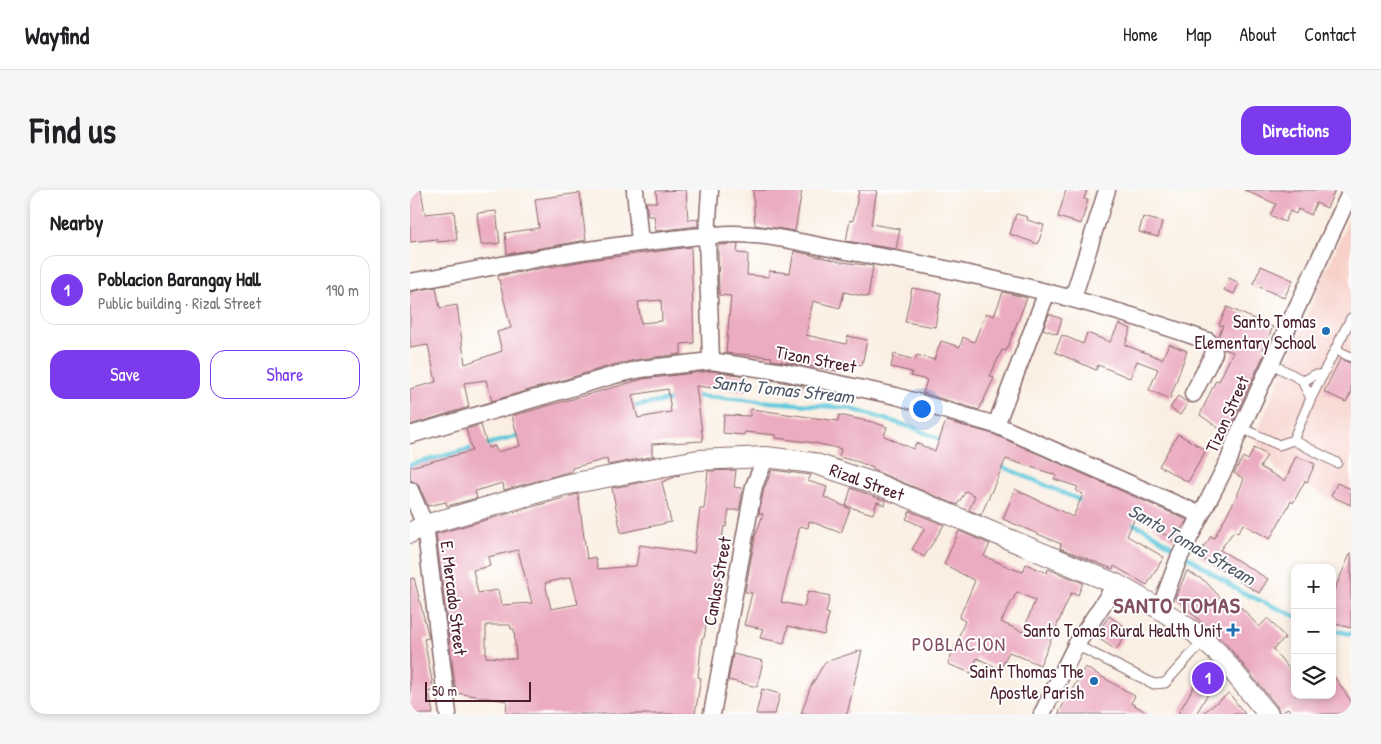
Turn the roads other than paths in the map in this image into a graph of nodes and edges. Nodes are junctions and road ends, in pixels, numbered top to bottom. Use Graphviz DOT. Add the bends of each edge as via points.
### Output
graph roads {
  1 [pos="635,190"];
  2 [pos="710,190"];
  3 [pos="1107,190"];
  4 [pos="1351,191"];
  5 [pos="708,235"];
  6 [pos="640,243"];
  7 [pos="410,282"];
  8 [pos="1047,292"];
  9 [pos="1073,298"];
  10 [pos="1351,318"];
  11 [pos="1336,350"];
  12 [pos="1351,357"];
  13 [pos="711,361"];
  14 [pos="1272,364"];
  15 [pos="1324,375"];
  16 [pos="1304,381"];
  17 [pos="1193,394"];
  18 [pos="1311,398"];
  19 [pos="996,425"];
  20 [pos="1241,428"];
  21 [pos="410,435"];
  22 [pos="1293,440"];
  23 [pos="766,457"];
  24 [pos="1337,463"];
  25 [pos="411,494"];
  26 [pos="1201,515"];
  27 [pos="417,529"];
  28 [pos="1116,584"];
  29 [pos="1160,609"];
  30 [pos="1204,641"];
  31 [pos="1076,645"];
  32 [pos="452,712"];
  33 [pos="712,714"];
  34 [pos="1042,714"];
  35 [pos="1268,714"];
  1 -- 6 [label="street"];
  2 -- 5 [label="street"];
  3 -- 9 [label="street"];
  4 -- 14 [label="street, Tizon Street"];
  5 -- 6 [label="street"];
  5 -- 8 [label="street" via="763,237 933,265"];
  5 -- 13 [label="street"];
  6 -- 7 [label="street" via="589,249"];
  8 -- 9 [label="street"];
  8 -- 19 [label="street"];
  9 -- 17 [label="street" via="1208,342 1214,353"];
  10 -- 11 [label="lane"];
  11 -- 12 [label="lane"];
  11 -- 15 [label="lane"];
  13 -- 19 [label="street, Tizon Street" via="784,372 896,396"];
  13 -- 21 [label="street, Tizon Street" via="614,375"];
  14 -- 16 [label="lane"];
  14 -- 20 [label="street, Tizon Street"];
  15 -- 16 [label="lane" via="1314,375"];
  15 -- 18 [label="lane"];
  16 -- 18 [label="lane"];
  18 -- 22 [label="lane"];
  19 -- 26 [label="street, Tizon Street"];
  20 -- 22 [label="lane" via="1279,445"];
  20 -- 26 [label="street, Tizon Street"];
  22 -- 24 [label="lane"];
  23 -- 27 [label="street, Rizal Street" via="698,460 564,485"];
  23 -- 28 [label="street, Rizal Street" via="813,462 853,475"];
  23 -- 33 [label="street, Canlas Street" via="754,486"];
  25 -- 27 [label="street, E. Mercado Street"];
  26 -- 29 [label="street, Tizon Street" via="1179,558"];
  27 -- 32 [label="street, E. Mercado Street"];
  28 -- 29 [label="street, Rizal Street"];
  28 -- 31 [label="street"];
  29 -- 30 [label="street, Rizal Street"];
  30 -- 31 [label="lane" via="1165,683 1154,684"];
  30 -- 35 [label="street, Rizal Street" via="1218,653"];
  31 -- 34 [label="street"];
}
